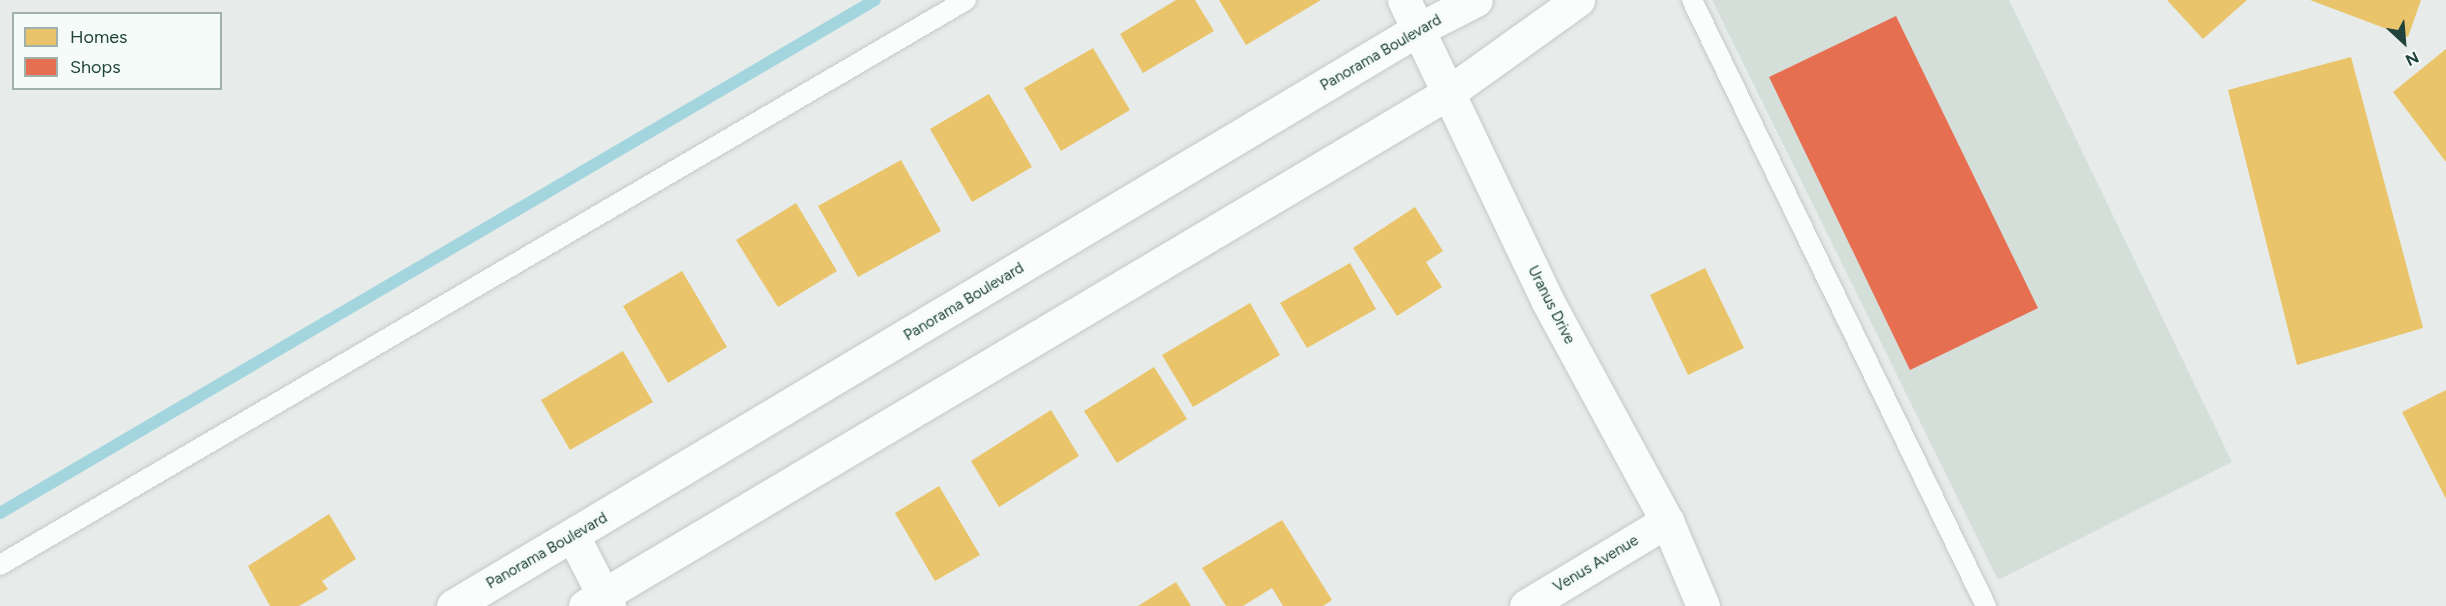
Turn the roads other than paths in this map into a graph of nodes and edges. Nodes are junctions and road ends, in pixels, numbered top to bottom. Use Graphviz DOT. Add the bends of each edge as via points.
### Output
graph roads {
  1 [pos="966,0"];
  2 [pos="1404,0"];
  3 [pos="1476,0"];
  4 [pos="1578,0"];
  5 [pos="1692,0"];
  6 [pos="1417,30"];
  7 [pos="1448,93"];
  8 [pos="1667,521"];
  9 [pos="573,536"];
  10 [pos="0,565"];
  11 [pos="599,602"];
  12 [pos="453,606"];
  13 [pos="1526,606"];
  14 [pos="1703,606"];
  15 [pos="1986,606"];
  1 -- 10 [label="lane"];
  2 -- 6 [label="main road, Uranus Drive"];
  3 -- 6 [label="main road, Panorama Boulevard"];
  4 -- 7 [label="main road"];
  5 -- 15 [label="lane"];
  6 -- 7 [label="main road, Uranus Drive"];
  6 -- 9 [label="main road, Panorama Boulevard"];
  7 -- 8 [label="main road, Uranus Drive" via="1548,302"];
  7 -- 11 [label="main road"];
  8 -- 13 [label="main road, Venus Avenue"];
  8 -- 14 [label="main road, Uranus Drive"];
  9 -- 11 [label="main road"];
  9 -- 12 [label="main road, Panorama Boulevard"];
}
